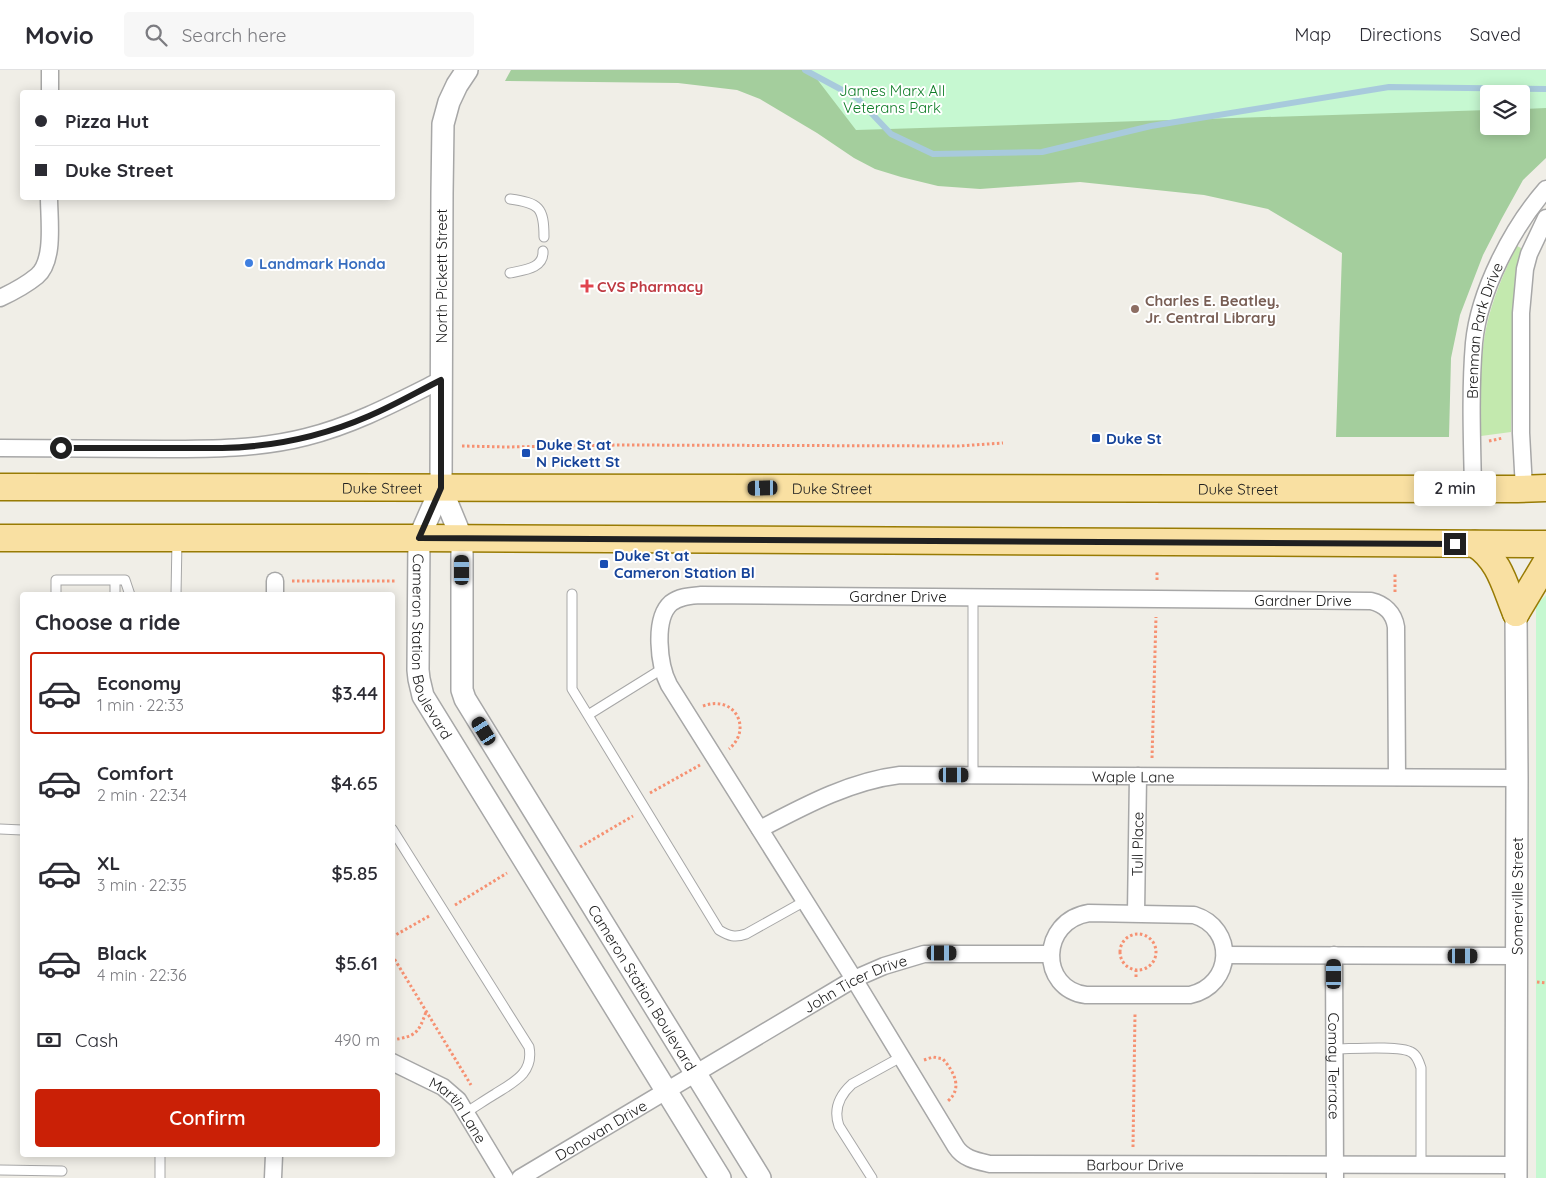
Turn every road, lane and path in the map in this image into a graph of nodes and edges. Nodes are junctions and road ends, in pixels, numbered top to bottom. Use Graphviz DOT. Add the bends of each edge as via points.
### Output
graph roads {
  1 [pos="50,70"];
  2 [pos="466,70"];
  3 [pos="50,90"];
  4 [pos="1546,189"];
  5 [pos="510,199"];
  6 [pos="49,200"];
  7 [pos="1546,218"];
  8 [pos="544,237"];
  9 [pos="544,251"];
  10 [pos="510,273"];
  11 [pos="0,298"];
  12 [pos="441,380"];
  13 [pos="1510,436"];
  14 [pos="1487,442"];
  15 [pos="1003,443"];
  16 [pos="441,447"];
  17 [pos="0,448"];
  18 [pos="0,487"];
  19 [pos="441,488"];
  20 [pos="1473,488"];
  21 [pos="1535,488"];
  22 [pos="177,537"];
  23 [pos="0,538"];
  24 [pos="419,538"];
  25 [pos="462,539"];
  26 [pos="1475,544"];
  27 [pos="1546,544"];
  28 [pos="1546,563"];
  29 [pos="1157,571"];
  30 [pos="115,580"];
  31 [pos="396,581"];
  32 [pos="275,588"];
  33 [pos="56,592"];
  34 [pos="115,592"];
  35 [pos="129,592"];
  36 [pos="176,592"];
  37 [pos="572,594"];
  38 [pos="973,597"];
  39 [pos="1156,599"];
  40 [pos="1516,613"];
  41 [pos="662,669"];
  42 [pos="588,715"];
  43 [pos="973,775"];
  44 [pos="1145,776"];
  45 [pos="1397,777"];
  46 [pos="1517,778"];
  47 [pos="645,809"];
  48 [pos="760,829"];
  49 [pos="0,830"];
  50 [pos="20,830"];
  51 [pos="395,834"];
  52 [pos="562,857"];
  53 [pos="525,862"];
  54 [pos="805,901"];
  55 [pos="443,910"];
  56 [pos="1136,913"];
  57 [pos="395,935"];
  58 [pos="1050,954"];
  59 [pos="1225,955"];
  60 [pos="1334,955"];
  61 [pos="1517,956"];
  62 [pos="395,960"];
  63 [pos="1136,970"];
  64 [pos="854,979"];
  65 [pos="1135,995"];
  66 [pos="426,1011"];
  67 [pos="395,1040"];
  68 [pos="1335,1049"];
  69 [pos="904,1062"];
  70 [pos="395,1063"];
  71 [pos="680,1082"];
  72 [pos="482,1102"];
  73 [pos="934,1111"];
  74 [pos="465,1113"];
  75 [pos="160,1157"];
  76 [pos="274,1157"];
  77 [pos="1133,1164"];
  78 [pos="1421,1165"];
  79 [pos="0,1170"];
  80 [pos="62,1171"];
  81 [pos="1335,1171"];
  82 [pos="1516,1172"];
  83 [pos="160,1178"];
  84 [pos="273,1178"];
  85 [pos="505,1178"];
  86 [pos="520,1178"];
  87 [pos="720,1178"];
  88 [pos="760,1178"];
  89 [pos="872,1178"];
  1 -- 3 [label="street"];
  2 -- 12 [label="street, North Pickett Street" via="449,102 443,124"];
  4 -- 20 [label="street, Brenman Park Drive" via="1519,226 1494,271 1482,302 1474,341"];
  5 -- 8 [label="lane" via="528,202 539,209 543,217"];
  6 -- 11 [label="street" via="49,246 44,268 38,276"];
  7 -- 21 [label="street, Brenman Park Drive" via="1529,254 1521,313 1521,433"];
  9 -- 10 [label="lane" via="541,262 536,266"];
  12 -- 16 [label="street, North Pickett Street"];
  12 -- 17 [label="street" via="369,416 306,438 270,444 204,449"];
  13 -- 14 [label="path"];
  15 -- 16 [label="path" via="959,446"];
  16 -- 19 [label="street, North Pickett Street"];
  18 -- 19 [label="main road, Duke Street"];
  19 -- 20 [label="main road, Duke Street"];
  19 -- 24 [label="street, Cameron Station Boulevard"];
  19 -- 25 [label="street, Cameron Station Boulevard"];
  20 -- 21 [label="main road, Duke Street"];
  22 -- 23 [label="main road"];
  22 -- 24 [label="main road"];
  22 -- 36 [label="lane"];
  24 -- 25 [label="main road"];
  24 -- 53 [label="street, Cameron Station Boulevard" via="420,687"];
  25 -- 26 [label="main road"];
  25 -- 52 [label="street, Cameron Station Boulevard" via="461,679 464,699"];
  26 -- 27 [label="main road"];
  26 -- 40 [label="main road" via="1496,564"];
  28 -- 40 [label="main road"];
  29 -- 39 [label="path"];
  30 -- 33 [label="lane" via="56,580"];
  30 -- 34 [label="lane"];
  30 -- 35 [label="lane" via="124,580"];
  31 -- 32 [label="path"];
  37 -- 42 [label="lane" via="572,689"];
  38 -- 39 [label="street, Gardner Drive"];
  38 -- 41 [label="street, Gardner Drive" via="683,597 673,601 663,614"];
  38 -- 43 [label="lane"];
  39 -- 44 [label="path"];
  39 -- 45 [label="street, Gardner Drive" via="1357,600 1383,606 1391,613 1396,627"];
  40 -- 46 [label="street, Somerville Street"];
  41 -- 42 [label="lane"];
  41 -- 48 [label="street, Gardner Drive"];
  42 -- 47 [label="lane"];
  43 -- 44 [label="street, Waple Lane"];
  43 -- 48 [label="street, Waple Lane" via="900,775 878,779 825,797"];
  44 -- 45 [label="street, Waple Lane"];
  44 -- 56 [label="street, Tull Place"];
  45 -- 46 [label="street, Waple Lane"];
  46 -- 61 [label="street, Somerville Street"];
  47 -- 52 [label="path"];
  47 -- 54 [label="lane" via="719,930 728,936 746,934"];
  48 -- 54 [label="street, Gardner Drive"];
  49 -- 50 [label="lane"];
  51 -- 55 [label="lane"];
  52 -- 71 [label="street, Cameron Station Boulevard"];
  53 -- 55 [label="path"];
  53 -- 71 [label="street, Cameron Station Boulevard"];
  54 -- 64 [label="street, Gardner Drive"];
  55 -- 57 [label="path"];
  55 -- 72 [label="lane" via="529,1047 531,1057 523,1074"];
  56 -- 58 [label="street" via="1089,913 1073,917 1055,936"];
  56 -- 59 [label="street" via="1203,917 1216,930"];
  58 -- 64 [label="street, John Ticer Drive" via="924,954"];
  58 -- 65 [label="street" via="1056,976 1072,992"];
  59 -- 60 [label="street"];
  59 -- 65 [label="street" via="1215,982 1199,993"];
  60 -- 61 [label="street"];
  60 -- 68 [label="street, Comay Terrace"];
  61 -- 82 [label="street, Somerville Street"];
  62 -- 66 [label="path"];
  63 -- 63 [label="path" via="1151,965 1157,949 1150,937 1137,933 1128,936 1120,950 1125,965"];
  63 -- 65 [label="path"];
  64 -- 69 [label="street, Barbour Drive"];
  64 -- 71 [label="street, John Ticer Drive"];
  65 -- 77 [label="path"];
  66 -- 67 [label="path" via="420,1030 408,1038"];
  66 -- 72 [label="path"];
  68 -- 78 [label="lane" via="1399,1048 1416,1056 1421,1068"];
  68 -- 81 [label="street, Comay Terrace"];
  69 -- 73 [label="street, Barbour Drive"];
  69 -- 73 [label="path" via="933,1057 943,1059 949,1066 956,1090"];
  69 -- 89 [label="lane" via="852,1084 838,1104 839,1126"];
  70 -- 74 [label="street, Martin Lane" via="442,1086 458,1100"];
  71 -- 86 [label="street, Donovan Drive"];
  71 -- 87 [label="street, Cameron Station Boulevard"];
  71 -- 88 [label="street, Cameron Station Boulevard"];
  72 -- 74 [label="lane"];
  73 -- 77 [label="street, Barbour Drive" via="960,1153 977,1162"];
  74 -- 85 [label="street, Martin Lane"];
  75 -- 83 [label="lane"];
  76 -- 84 [label="street"];
  77 -- 81 [label="street, Barbour Drive"];
  78 -- 81 [label="street, Barbour Drive"];
  78 -- 82 [label="street, Barbour Drive"];
  79 -- 80 [label="lane"];
}
